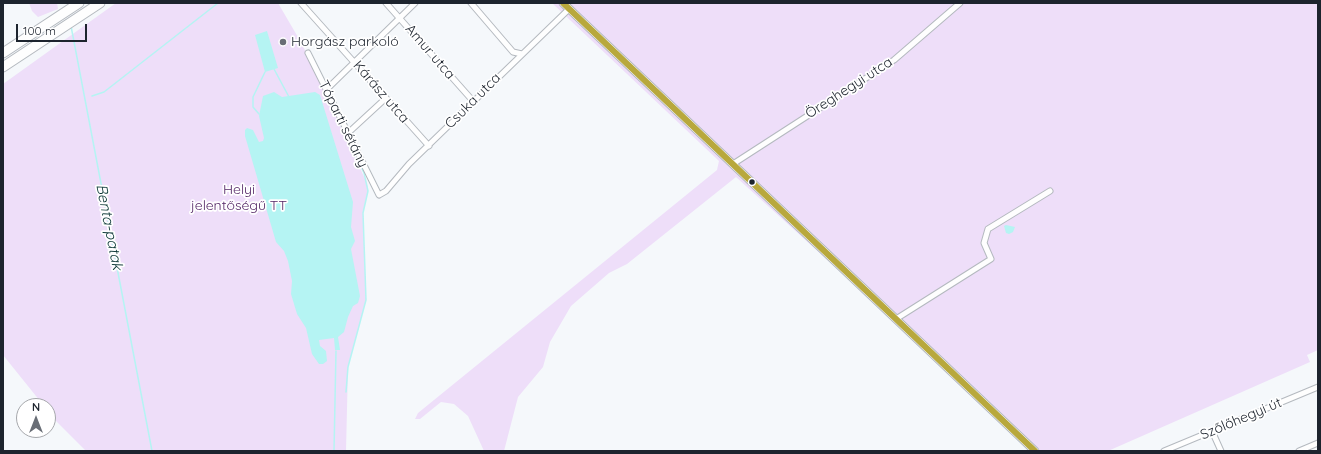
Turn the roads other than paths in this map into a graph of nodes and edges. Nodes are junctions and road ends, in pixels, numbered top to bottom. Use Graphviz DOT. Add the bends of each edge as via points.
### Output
graph roads {
  1 [pos="100,3"];
  2 [pos="301,3"];
  3 [pos="386,3"];
  4 [pos="415,3"];
  5 [pos="471,3"];
  6 [pos="563,3"];
  7 [pos="960,3"];
  8 [pos="77,4"];
  9 [pos="569,8"];
  10 [pos="400,18"];
  11 [pos="3,53"];
  12 [pos="308,53"];
  13 [pos="522,54"];
  14 [pos="354,62"];
  15 [pos="3,67"];
  16 [pos="327,89"];
  17 [pos="386,98"];
  18 [pos="473,101"];
  19 [pos="348,133"];
  20 [pos="428,146"];
  21 [pos="733,164"];
  22 [pos="1050,191"];
  23 [pos="379,195"];
  24 [pos="896,319"];
  25 [pos="1318,387"];
  26 [pos="1212,432"];
  27 [pos="1318,443"];
  28 [pos="1035,451"];
  29 [pos="1164,451"];
  30 [pos="1221,451"];
  31 [pos="1299,451"];
  1 -- 15 [label="highway"];
  2 -- 14 [label="street, Kárász utca"];
  3 -- 10 [label="street, Amur utca"];
  4 -- 10 [label="street"];
  5 -- 13 [label="street" via="514,52"];
  6 -- 9 [label="main road"];
  7 -- 21 [label="street, Öreghegyi utca" via="894,60"];
  8 -- 11 [label="highway"];
  9 -- 13 [label="street, Csuka utca"];
  9 -- 21 [label="main road"];
  10 -- 14 [label="street"];
  10 -- 18 [label="street, Amur utca"];
  12 -- 16 [label="street, Tóparti sétány"];
  13 -- 18 [label="street, Csuka utca"];
  14 -- 16 [label="street"];
  14 -- 17 [label="street, Kárász utca"];
  16 -- 19 [label="street, Tóparti sétány"];
  17 -- 19 [label="street"];
  17 -- 20 [label="street, Kárász utca"];
  18 -- 20 [label="street, Csuka utca"];
  19 -- 23 [label="street, Tóparti sétány"];
  20 -- 23 [label="street, Csuka utca" via="386,191"];
  21 -- 24 [label="main road"];
  22 -- 24 [label="street" via="988,229 984,243 991,259"];
  24 -- 28 [label="main road"];
  25 -- 26 [label="street, Szőlőhegyi út"];
  26 -- 29 [label="street, Szőlőhegyi út"];
  26 -- 30 [label="street"];
  27 -- 31 [label="street"];
}
